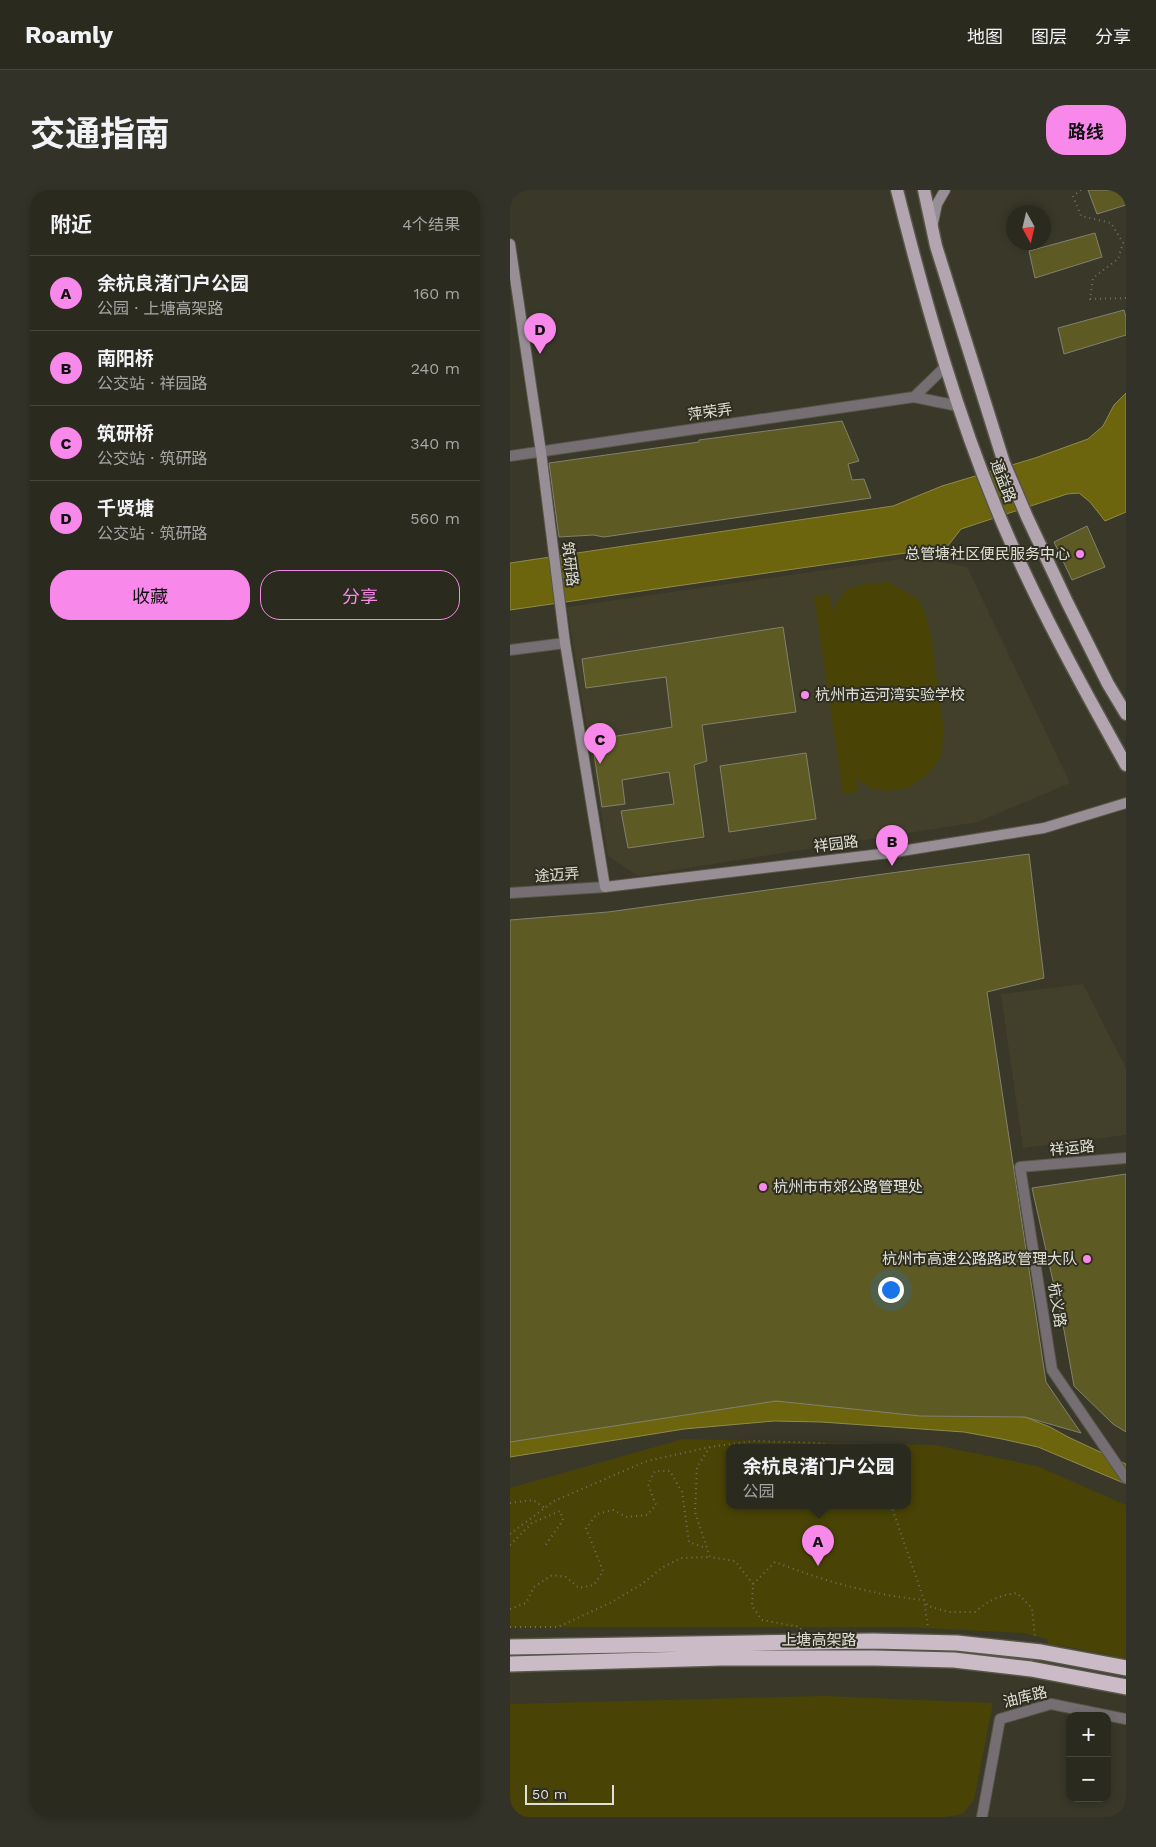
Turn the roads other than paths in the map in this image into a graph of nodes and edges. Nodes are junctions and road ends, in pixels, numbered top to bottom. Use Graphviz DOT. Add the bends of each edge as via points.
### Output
graph roads {
  1 [pos="897,190"];
  2 [pos="924,190"];
  3 [pos="944,190"];
  4 [pos="932,229"];
  5 [pos="510,244"];
  6 [pos="945,367"];
  7 [pos="914,397"];
  8 [pos="958,406"];
  9 [pos="541,452"];
  10 [pos="510,456"];
  11 [pos="565,643"];
  12 [pos="510,650"];
  13 [pos="1126,714"];
  14 [pos="1126,765"];
  15 [pos="1126,803"];
  16 [pos="605,886"];
  17 [pos="510,893"];
  18 [pos="1126,1158"];
  19 [pos="1020,1167"];
  20 [pos="1126,1478"];
  21 [pos="510,1647"];
  22 [pos="510,1664"];
  23 [pos="1126,1668"];
  24 [pos="1126,1687"];
  25 [pos="1126,1720"];
  26 [pos="982,1817"];
  1 -- 6 [label="main road, 通益路"];
  2 -- 4 [label="main road, 通益路"];
  3 -- 4 [label="street" via="937,204"];
  4 -- 13 [label="main road, 通益路" via="1004,463 1075,618"];
  5 -- 9 [label="street, 筑研路"];
  6 -- 7 [label="street"];
  6 -- 8 [label="main road, 通益路"];
  7 -- 8 [label="street, 萍荣弄"];
  7 -- 9 [label="street, 萍荣弄"];
  8 -- 14 [label="main road, 通益路" via="1005,529 1032,589"];
  9 -- 10 [label="street, 萍荣弄"];
  9 -- 11 [label="street, 筑研路"];
  11 -- 12 [label="street"];
  11 -- 16 [label="street, 筑研路"];
  15 -- 16 [label="street, 祥园路" via="1044,828 889,853"];
  16 -- 17 [label="street, 途迈弄"];
  18 -- 19 [label="street, 祥运路"];
  19 -- 20 [label="street, 杭义路" via="1052,1370"];
  21 -- 23 [label="highway, 上塘高架路" via="873,1641 957,1643 1041,1652"];
  22 -- 24 [label="highway, 上塘高架路" via="722,1658 954,1660 1031,1669"];
  25 -- 26 [label="street, 油库路" via="1052,1704 1000,1719"];
}
